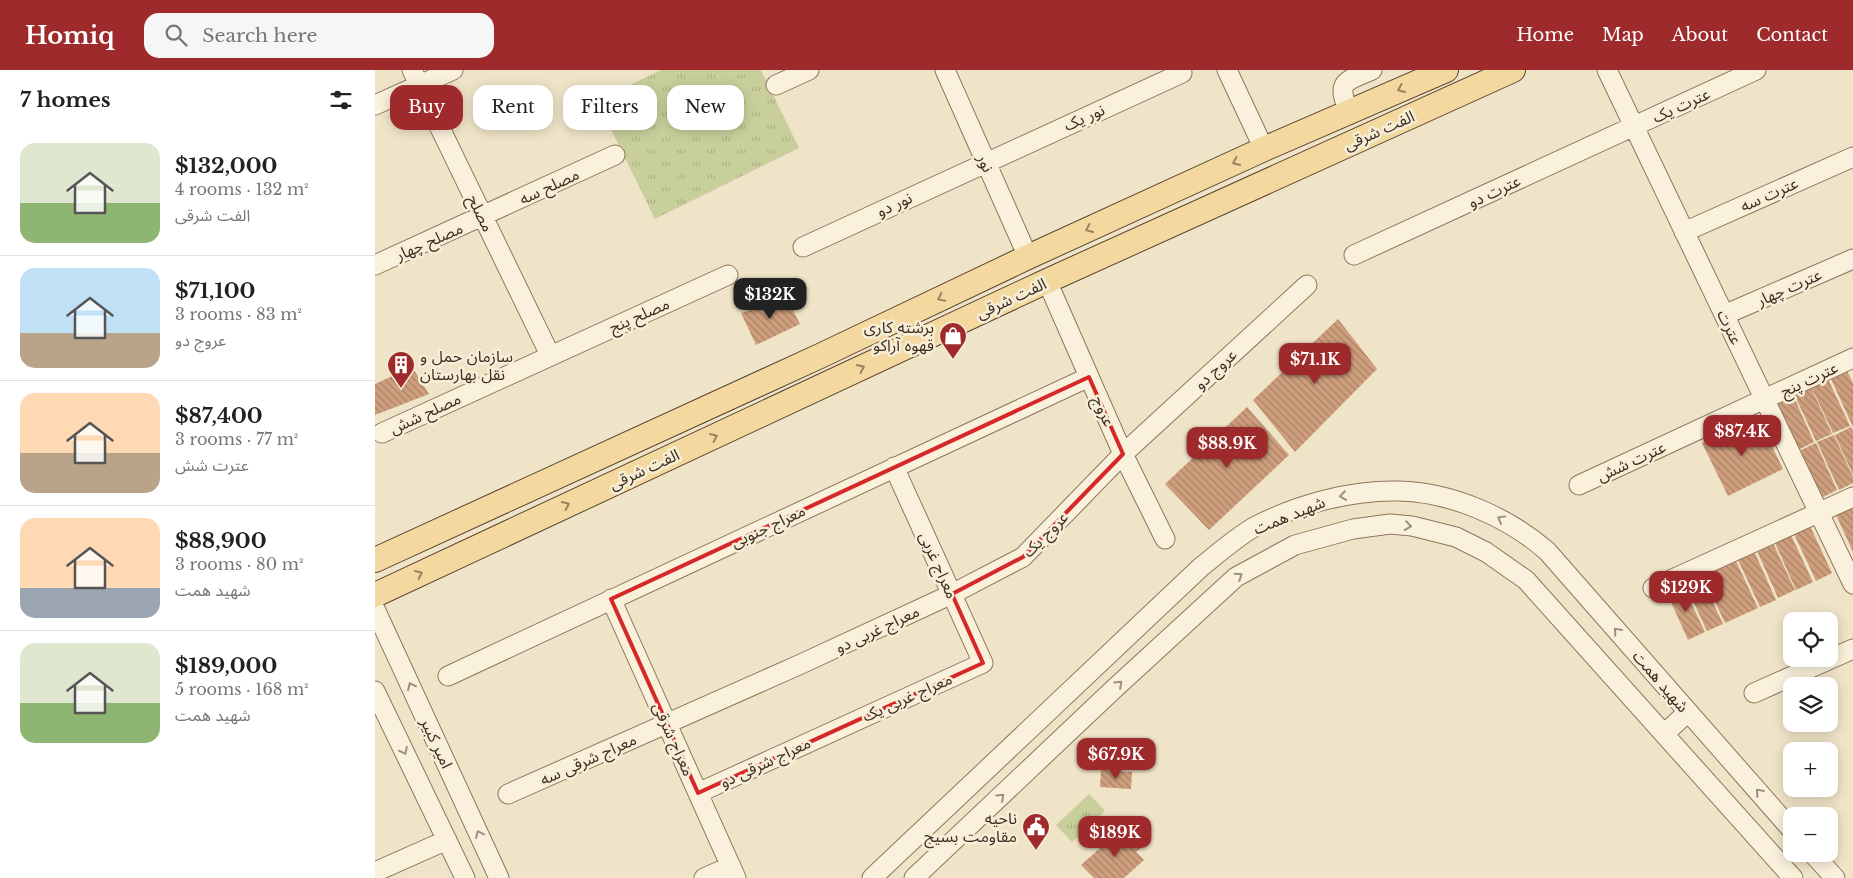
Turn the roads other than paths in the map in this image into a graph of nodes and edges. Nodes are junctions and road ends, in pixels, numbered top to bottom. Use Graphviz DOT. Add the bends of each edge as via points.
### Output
graph roads {
  1 [pos="453,70"];
  2 [pos="809,70"];
  3 [pos="945,70"];
  4 [pos="1227,70"];
  5 [pos="1372,70"];
  6 [pos="1446,70"];
  7 [pos="1513,70"];
  8 [pos="1607,70"];
  9 [pos="1756,70"];
  10 [pos="1182,73"];
  11 [pos="416,78"];
  12 [pos="776,85"];
  13 [pos="375,105"];
  14 [pos="1349,112"];
  15 [pos="1634,127"];
  16 [pos="1264,149"];
  17 [pos="615,155"];
  18 [pos="1853,157"];
  19 [pos="986,162"];
  20 [pos="483,216"];
  21 [pos="1684,232"];
  22 [pos="803,247"];
  23 [pos="1354,255"];
  24 [pos="1028,257"];
  25 [pos="1853,259"];
  26 [pos="375,266"];
  27 [pos="728,275"];
  28 [pos="1047,282"];
  29 [pos="1307,285"];
  30 [pos="1724,315"];
  31 [pos="550,355"];
  32 [pos="1853,358"];
  33 [pos="1089,377"];
  34 [pos="1765,399"];
  35 [pos="382,433"];
  36 [pos="1123,454"];
  37 [pos="894,467"];
  38 [pos="1579,485"];
  39 [pos="1853,497"];
  40 [pos="1819,513"];
  41 [pos="1165,539"];
  42 [pos="375,560"];
  43 [pos="1853,584"];
  44 [pos="1653,588"];
  45 [pos="952,594"];
  46 [pos="375,595"];
  47 [pos="611,599"];
  48 [pos="375,608"];
  49 [pos="1853,650"];
  50 [pos="983,663"];
  51 [pos="448,676"];
  52 [pos="375,691"];
  53 [pos="1754,693"];
  54 [pos="1688,712"];
  55 [pos="667,724"];
  56 [pos="832,731"];
  57 [pos="1664,734"];
  58 [pos="698,793"];
  59 [pos="509,794"];
  60 [pos="1783,820"];
  61 [pos="447,840"];
  62 [pos="1820,862"];
  63 [pos="375,872"];
  64 [pos="734,872"];
  65 [pos="465,878"];
  66 [pos="499,878"];
  67 [pos="704,878"];
  68 [pos="872,878"];
  69 [pos="915,878"];
  70 [pos="1793,878"];
  71 [pos="1835,878"];
  1 -- 11 [label="street"];
  2 -- 12 [label="street"];
  3 -- 19 [label="street, نور"];
  4 -- 16 [label="street"];
  5 -- 14 [label="street" via="1351,79 1343,87"];
  6 -- 14 [label="main road, الفت شرقی, one-way"];
  7 -- 28 [label="main road, الفت شرقی"];
  8 -- 15 [label="street, عترت"];
  9 -- 15 [label="street, عترت یک"];
  10 -- 19 [label="street, نور یک"];
  11 -- 13 [label="street"];
  11 -- 20 [label="street, مصلح"];
  14 -- 16 [label="main road, الفت شرقی"];
  15 -- 21 [label="street, عترت"];
  15 -- 23 [label="street, عترت دو"];
  16 -- 24 [label="main road, الفت شرقی, one-way"];
  17 -- 20 [label="street, مصلح سه"];
  18 -- 21 [label="street, عترت سه"];
  19 -- 22 [label="street, نور دو"];
  19 -- 24 [label="street, نور"];
  20 -- 26 [label="street, مصلح چهار"];
  20 -- 31 [label="street, مصلح"];
  21 -- 30 [label="street, عترت"];
  24 -- 42 [label="main road, الفت شرقی, one-way"];
  25 -- 30 [label="street, عترت چهار"];
  27 -- 31 [label="street, مصلح پنج"];
  28 -- 33 [label="street, عروج"];
  46 -- 28 [label="main road, الفت شرقی, one-way"];
  29 -- 36 [label="street, عروج دو"];
  30 -- 34 [label="street, عترت"];
  31 -- 35 [label="street, مصلح شش"];
  32 -- 34 [label="street, عترت پنج"];
  33 -- 36 [label="street, عروج"];
  33 -- 37 [label="street, معراج جنوبی"];
  34 -- 38 [label="street, عترت شش"];
  34 -- 40 [label="street, عترت"];
  36 -- 41 [label="street, عروج"];
  36 -- 45 [label="street, عروج یک" via="1023,557"];
  37 -- 45 [label="street, معراج غربی"];
  37 -- 47 [label="street, معراج جنوبی"];
  39 -- 40 [label="street"];
  40 -- 43 [label="street, عترت"];
  40 -- 44 [label="street"];
  45 -- 50 [label="street, معراج غربی"];
  45 -- 55 [label="street, معراج غربی دو"];
  47 -- 51 [label="street, معراج جنوبی"];
  47 -- 55 [label="street, معراج شرقی"];
  66 -- 48 [label="street, امیر کبیر, one-way"];
  49 -- 53 [label="street"];
  50 -- 56 [label="street, معراج غربی یک"];
  52 -- 61 [label="street, امیر کبیر, one-way"];
  54 -- 57 [label="street"];
  60 -- 54 [label="street, شهید همت, one-way"];
  54 -- 68 [label="street, شهید همت, one-way" via="1547,551 1529,535 1493,515 1443,498 1399,491 1334,498 1306,505 1254,526 1201,567"];
  55 -- 58 [label="street, معراج شرقی"];
  55 -- 59 [label="street, معراج شرقی سه"];
  56 -- 58 [label="street, معراج شرقی دو"];
  69 -- 57 [label="street, شهید همت, one-way" via="1236,577 1295,545 1353,529 1390,524 1412,526 1456,537 1486,552 1526,580"];
  57 -- 70 [label="street, شهید همت"];
  58 -- 64 [label="street, معراج شرقی"];
  61 -- 63 [label="street"];
  61 -- 65 [label="street, امیر کبیر"];
  62 -- 71 [label="street"];
  64 -- 67 [label="street"];
}
